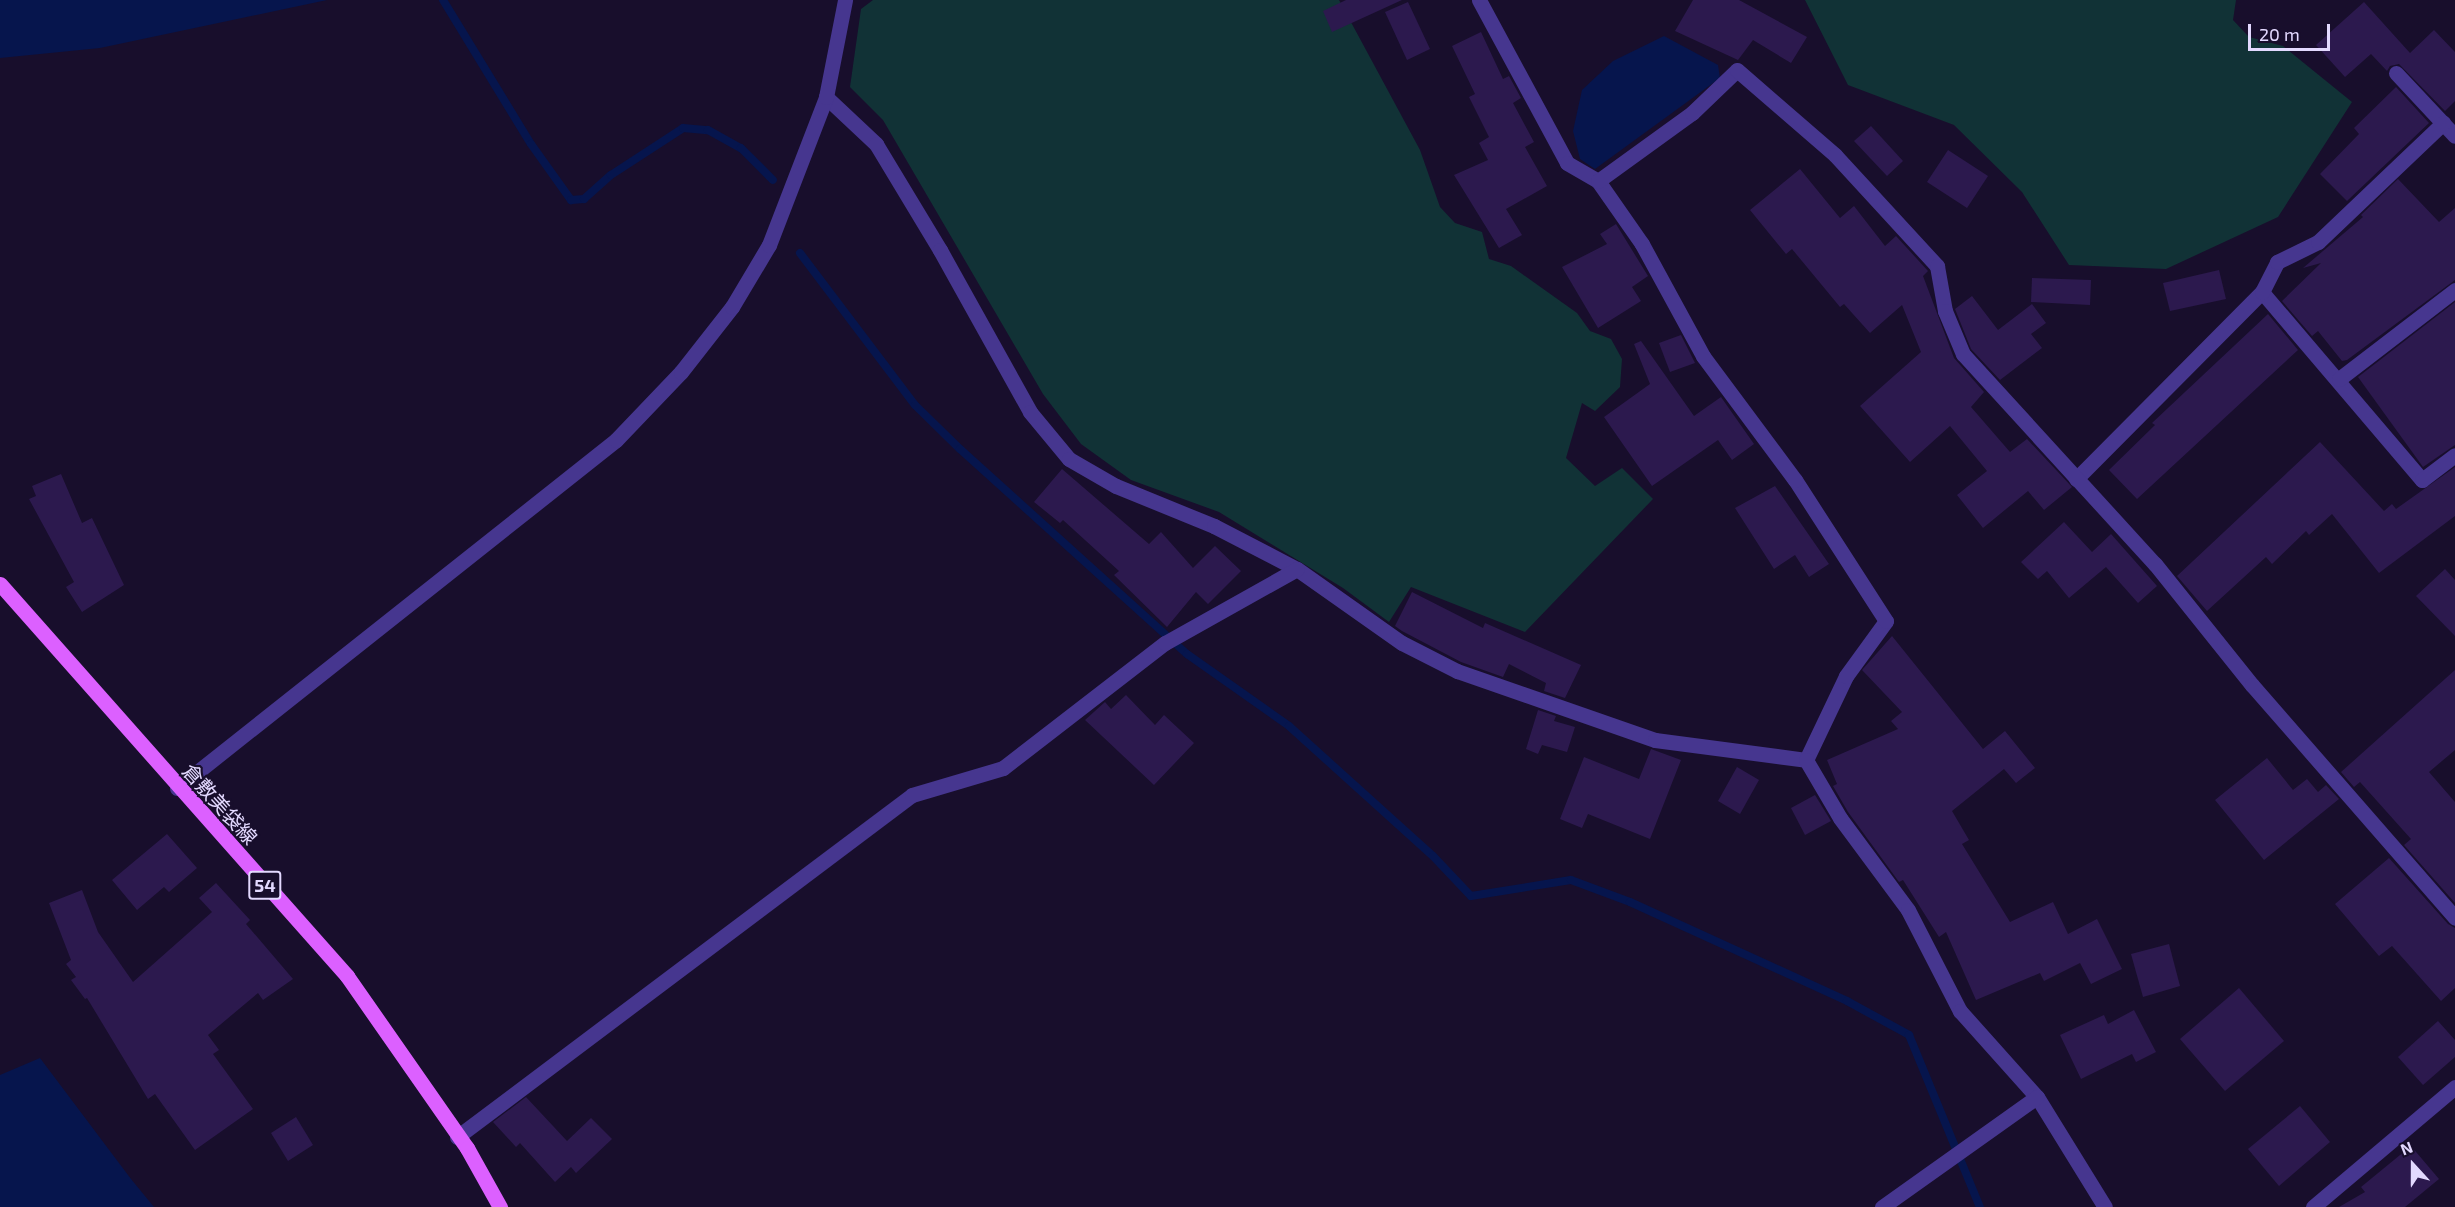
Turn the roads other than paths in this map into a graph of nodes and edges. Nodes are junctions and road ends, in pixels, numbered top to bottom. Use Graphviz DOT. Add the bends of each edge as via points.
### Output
graph roads {
  1 [pos="845,0"];
  2 [pos="1479,0"];
  3 [pos="2396,73"];
  4 [pos="826,97"];
  5 [pos="2443,123"];
  6 [pos="2455,136"];
  7 [pos="1598,180"];
  8 [pos="2455,290"];
  9 [pos="2262,292"];
  10 [pos="2339,379"];
  11 [pos="2455,455"];
  12 [pos="2076,480"];
  13 [pos="1297,569"];
  14 [pos="0,584"];
  15 [pos="1806,760"];
  16 [pos="177,788"];
  17 [pos="2455,918"];
  18 [pos="2455,1087"];
  19 [pos="2037,1097"];
  20 [pos="457,1137"];
  21 [pos="500,1207"];
  22 [pos="1882,1207"];
  23 [pos="2105,1207"];
  24 [pos="2313,1207"];
  1 -- 4 [label="street"];
  2 -- 7 [label="street" via="1567,163"];
  3 -- 5 [label="street"];
  4 -- 13 [label="street" via="876,144 1030,412 1069,459 1116,486 1214,526"];
  4 -- 16 [label="street" via="769,245 732,307 681,372 616,440"];
  5 -- 6 [label="street"];
  5 -- 9 [label="street" via="2318,242 2277,262"];
  7 -- 12 [label="street" via="1692,113 1737,70 1835,155 1937,266 1945,311 1963,354"];
  7 -- 15 [label="street" via="1642,244 1703,356 1795,480 1886,621 1846,676"];
  8 -- 10 [label="street"];
  9 -- 10 [label="street"];
  9 -- 12 [label="street"];
  10 -- 11 [label="street" via="2422,480"];
  12 -- 17 [label="street" via="2155,564 2252,685"];
  13 -- 15 [label="street" via="1402,644 1457,671 1655,740"];
  13 -- 20 [label="street" via="1170,640 1002,768 912,795"];
  14 -- 16 [label="main road, 倉敷美袋線 / 54"];
  15 -- 19 [label="street" via="1840,818 1908,910 1960,1011"];
  16 -- 20 [label="main road, 倉敷美袋線 / 54" via="347,976"];
  18 -- 24 [label="street"];
  19 -- 22 [label="street"];
  19 -- 23 [label="street"];
  20 -- 21 [label="main road, 倉敷美袋線 / 54"];
}
